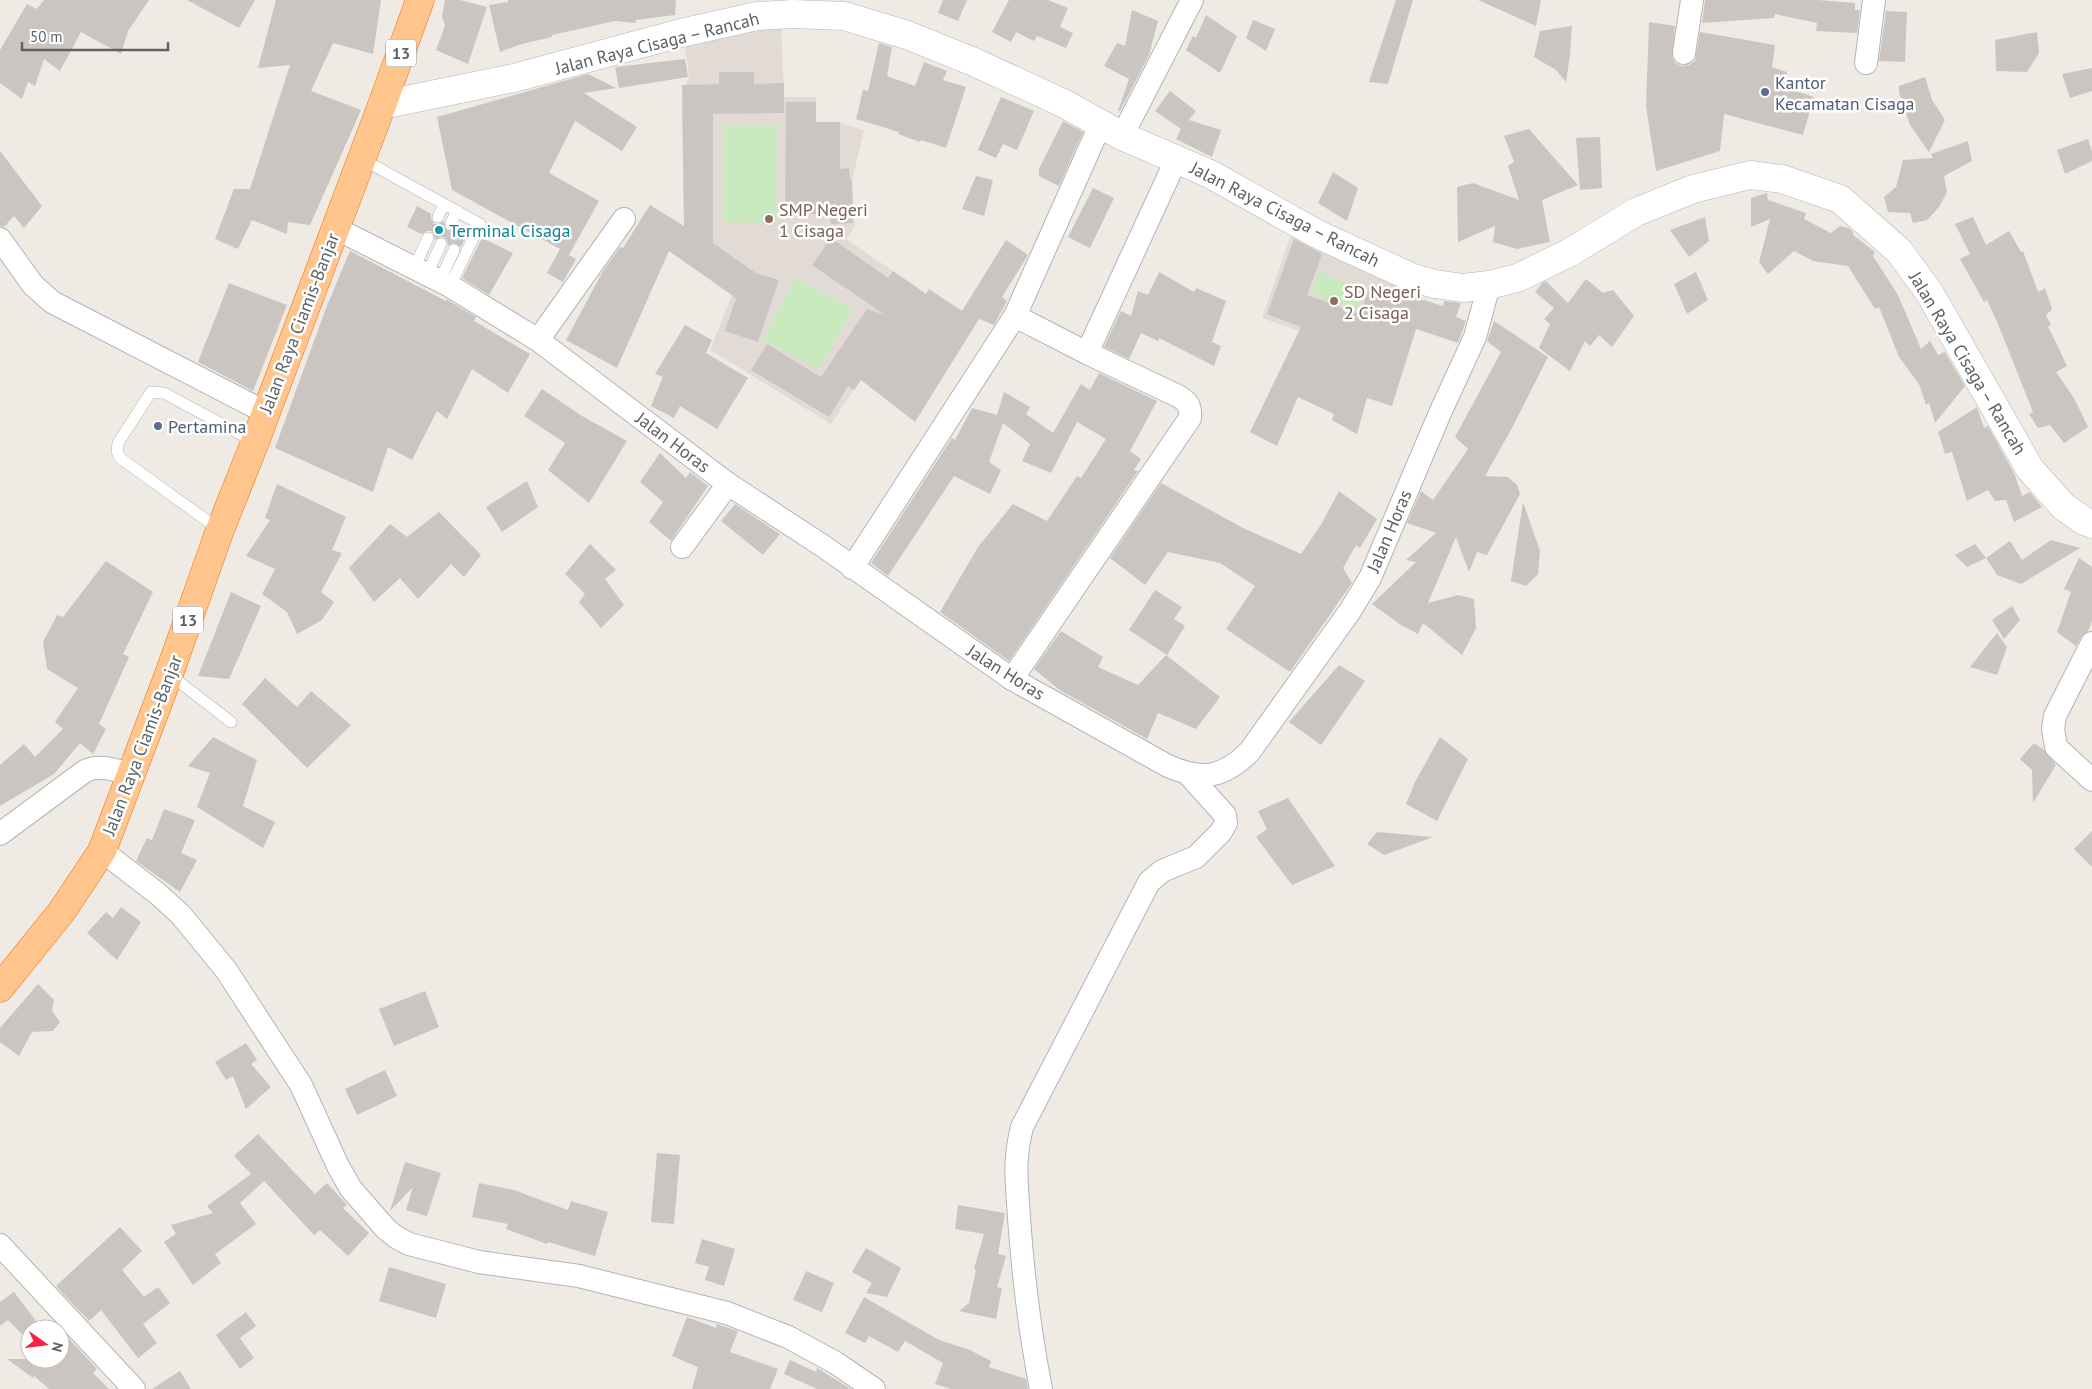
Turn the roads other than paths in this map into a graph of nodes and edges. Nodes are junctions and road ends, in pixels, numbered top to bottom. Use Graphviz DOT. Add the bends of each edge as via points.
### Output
graph roads {
  1 [pos="420,0"];
  2 [pos="1192,0"];
  3 [pos="1692,0"];
  4 [pos="1874,0"];
  5 [pos="756,8"];
  6 [pos="846,8"];
  7 [pos="1684,53"];
  8 [pos="1866,63"];
  9 [pos="382,105"];
  10 [pos="1112,130"];
  11 [pos="362,159"];
  12 [pos="1176,160"];
  13 [pos="444,204"];
  14 [pos="457,211"];
  15 [pos="438,217"];
  16 [pos="470,218"];
  17 [pos="624,219"];
  18 [pos="451,223"];
  19 [pos="335,228"];
  20 [pos="464,229"];
  21 [pos="428,238"];
  22 [pos="0,239"];
  23 [pos="441,244"];
  24 [pos="454,250"];
  25 [pos="432,277"];
  26 [pos="1489,285"];
  27 [pos="1015,316"];
  28 [pos="538,340"];
  29 [pos="1087,353"];
  30 [pos="265,412"];
  31 [pos="255,442"];
  32 [pos="728,484"];
  33 [pos="2092,524"];
  34 [pos="220,530"];
  35 [pos="682,547"];
  36 [pos="852,568"];
  37 [pos="2092,643"];
  38 [pos="169,674"];
  39 [pos="1012,679"];
  40 [pos="231,722"];
  41 [pos="131,774"];
  42 [pos="1188,774"];
  43 [pos="2092,780"];
  44 [pos="0,834"];
  45 [pos="102,851"];
  46 [pos="0,988"];
  47 [pos="0,1245"];
  48 [pos="134,1389"];
  49 [pos="874,1389"];
  50 [pos="1041,1389"];
  1 -- 9 [label="highway, Jalan Raya Ciamis-Banjar / 13"];
  2 -- 10 [label="street"];
  3 -- 7 [label="street"];
  4 -- 8 [label="street"];
  5 -- 6 [label="main road, Jalan Raya Cisaga – Rancah" via="793,14"];
  5 -- 9 [label="main road, Jalan Raya Cisaga – Rancah" via="681,33 514,78"];
  6 -- 10 [label="main road, Jalan Raya Cisaga – Rancah" via="974,62"];
  9 -- 11 [label="highway, Jalan Raya Ciamis-Banjar / 13"];
  10 -- 12 [label="main road, Jalan Raya Cisaga – Rancah"];
  10 -- 27 [label="street"];
  11 -- 13 [label="lane"];
  11 -- 19 [label="highway, Jalan Raya Ciamis-Banjar / 13"];
  12 -- 26 [label="main road, Jalan Raya Cisaga – Rancah" via="1210,174 1317,234 1413,278 1463,288"];
  12 -- 29 [label="street"];
  13 -- 14 [label="lane"];
  13 -- 15 [label="lane"];
  14 -- 16 [label="lane"];
  14 -- 18 [label="lane"];
  16 -- 20 [label="lane"];
  16 -- 25 [label="lane" via="480,224"];
  17 -- 28 [label="street"];
  19 -- 25 [label="street, Jalan Horas"];
  19 -- 30 [label="highway, Jalan Raya Ciamis-Banjar / 13"];
  21 -- 25 [label="lane"];
  22 -- 30 [label="street" via="33,284 52,302"];
  23 -- 25 [label="lane"];
  24 -- 25 [label="lane"];
  25 -- 28 [label="street, Jalan Horas"];
  26 -- 33 [label="main road, Jalan Raya Cisaga – Rancah" via="1517,278 1570,253 1636,212 1693,189 1750,175 1782,179 1818,190 1840,199 1899,251 1930,292 2030,469 2064,506"];
  26 -- 42 [label="street, Jalan Horas" via="1476,337 1361,594 1250,750 1226,771 1209,775"];
  27 -- 29 [label="street"];
  27 -- 36 [label="street"];
  28 -- 32 [label="street, Jalan Horas"];
  29 -- 39 [label="street" via="1188,402 1190,418"];
  30 -- 31 [label="highway, Jalan Raya Ciamis-Banjar / 13"];
  31 -- 34 [label="highway, Jalan Raya Ciamis-Banjar / 13"];
  31 -- 34 [label="lane" via="164,393 150,392 118,443 120,458"];
  32 -- 35 [label="street"];
  32 -- 36 [label="street, Jalan Horas"];
  34 -- 38 [label="highway, Jalan Raya Ciamis-Banjar / 13"];
  36 -- 39 [label="street, Jalan Horas"];
  37 -- 43 [label="street" via="2055,716 2053,729 2056,747"];
  38 -- 40 [label="lane"];
  38 -- 41 [label="highway, Jalan Raya Ciamis-Banjar / 13"];
  39 -- 42 [label="street, Jalan Horas"];
  41 -- 44 [label="street" via="104,767 92,768"];
  41 -- 45 [label="highway, Jalan Raya Ciamis-Banjar / 13"];
  42 -- 50 [label="street" via="1225,815 1226,823 1196,857 1162,871 1149,882 1022,1127 1016,1150 1022,1256"];
  45 -- 46 [label="highway, Jalan Raya Ciamis-Banjar / 13" via="62,911"];
  45 -- 49 [label="street" via="181,915 226,970 301,1085 351,1189 396,1237 409,1244 479,1262 579,1276 727,1313 788,1337 836,1363"];
  47 -- 48 [label="street"];
}
